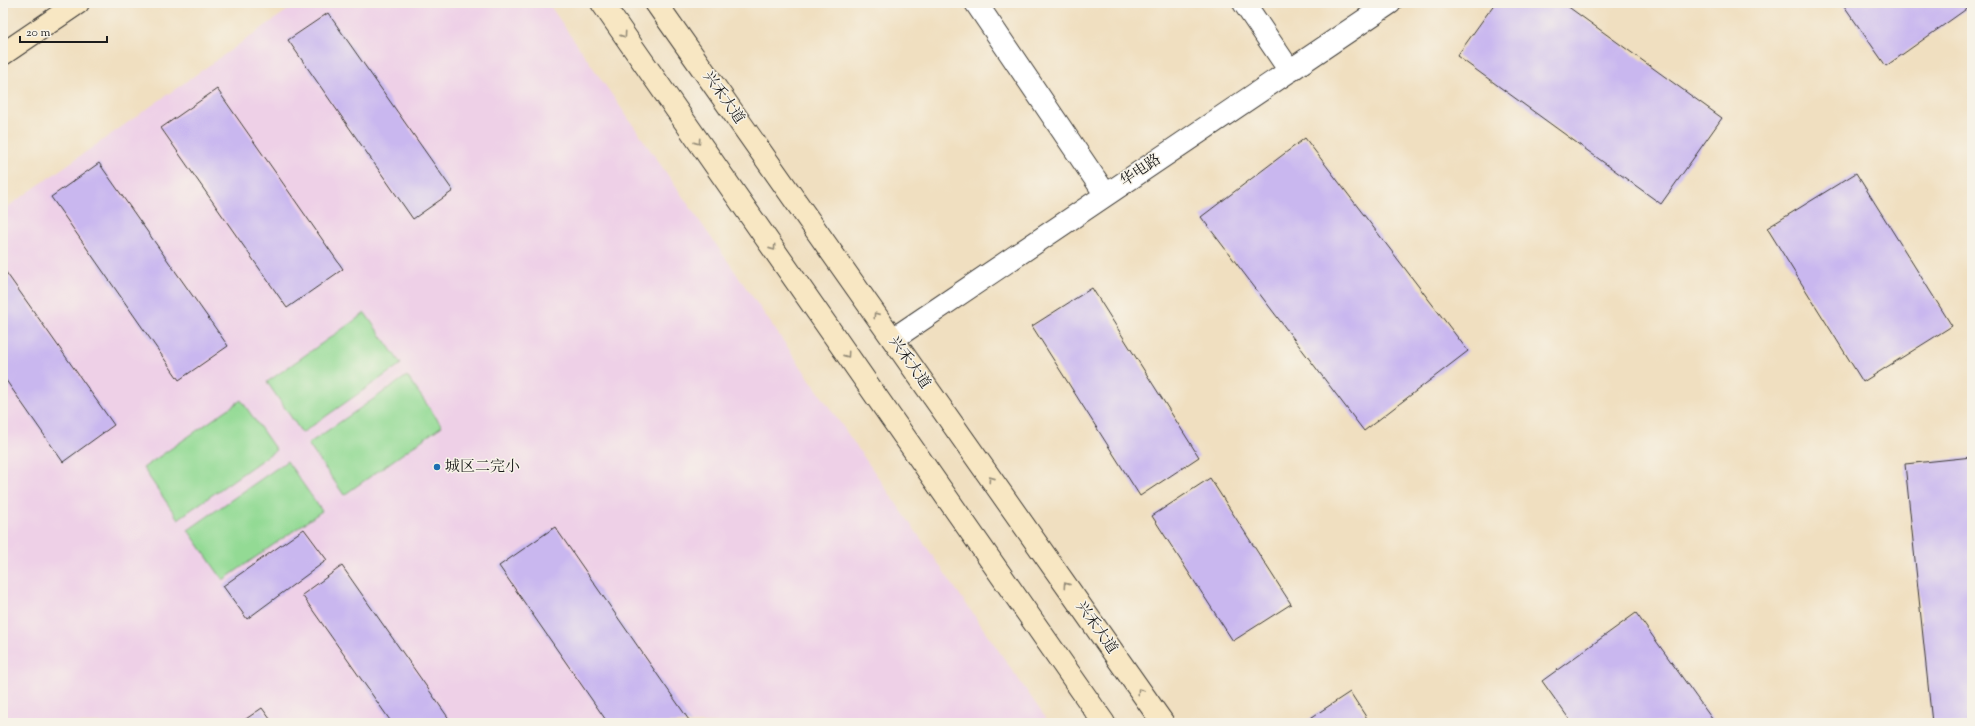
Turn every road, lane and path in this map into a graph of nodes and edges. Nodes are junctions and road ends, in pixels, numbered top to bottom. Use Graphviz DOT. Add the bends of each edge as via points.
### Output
graph roads {
  1 [pos="78,3"];
  2 [pos="602,3"];
  3 [pos="656,3"];
  4 [pos="976,3"];
  5 [pos="1244,3"];
  6 [pos="1390,3"];
  7 [pos="3,54"];
  8 [pos="1290,71"];
  9 [pos="1106,195"];
  10 [pos="893,339"];
  11 [pos="1104,723"];
  12 [pos="1163,723"];
  1 -- 7 [label="main road"];
  2 -- 11 [label="main road, one-way"];
  10 -- 3 [label="main road, 兴禾大道, one-way"];
  4 -- 9 [label="street"];
  5 -- 8 [label="street"];
  6 -- 8 [label="street, 华电路"];
  8 -- 9 [label="street, 华电路"];
  9 -- 10 [label="street, 华电路"];
  12 -- 10 [label="main road, 兴禾大道, one-way"];
}
